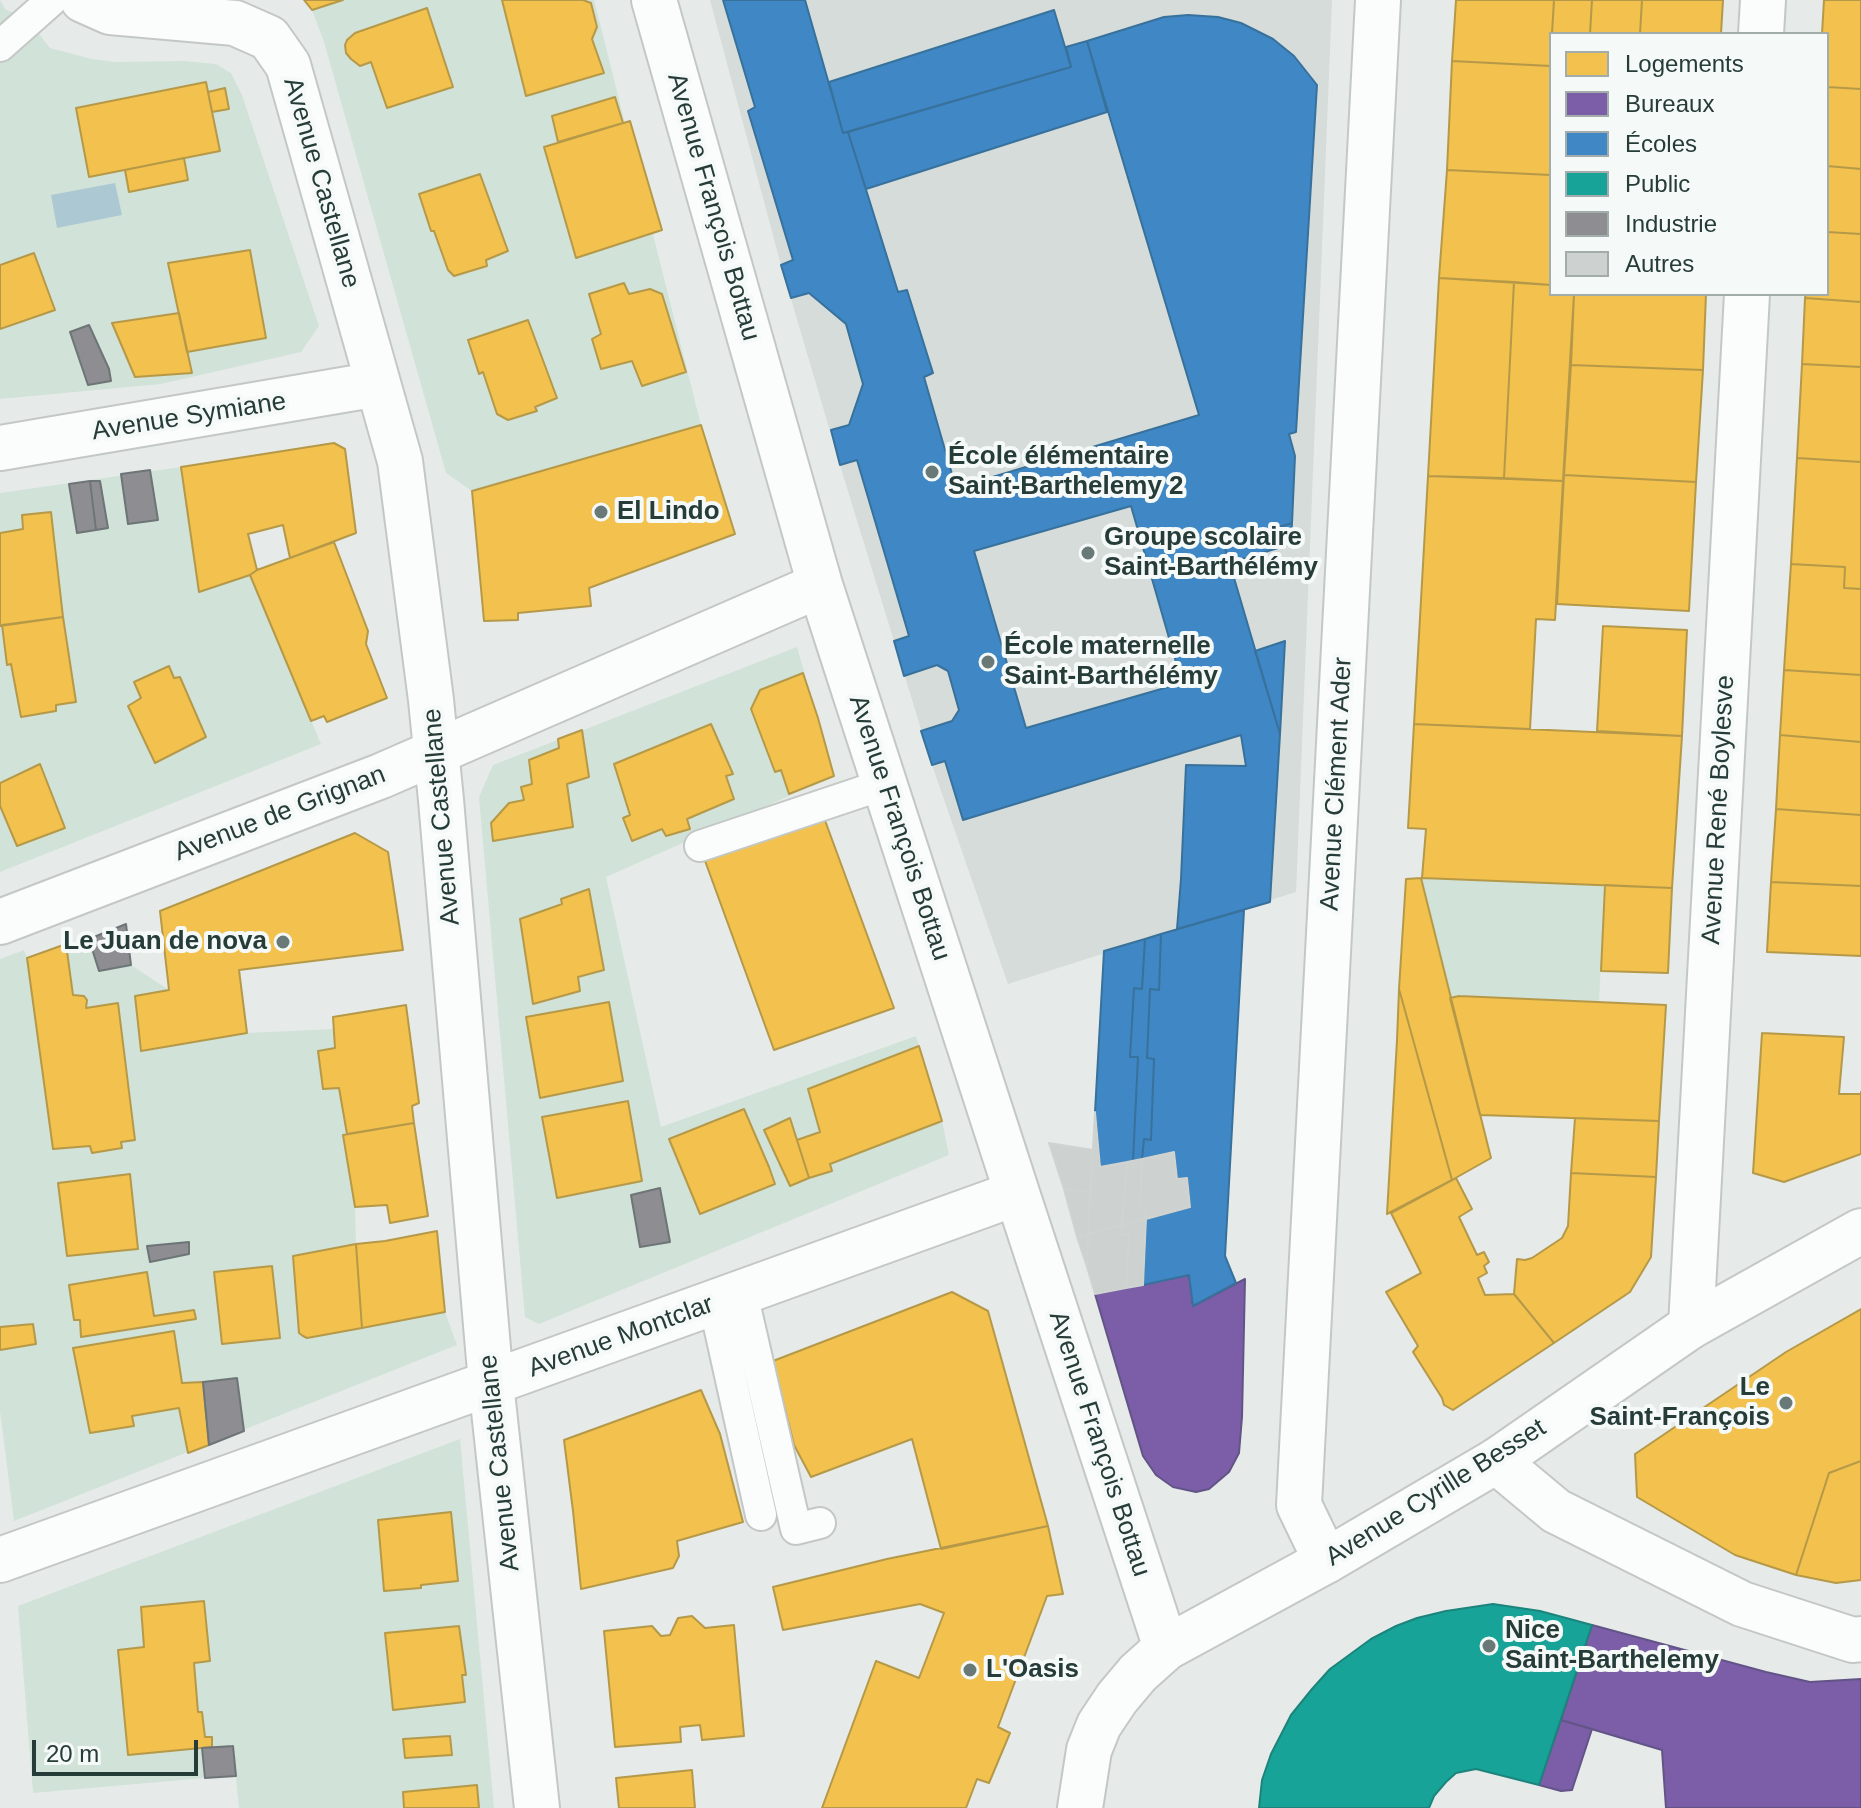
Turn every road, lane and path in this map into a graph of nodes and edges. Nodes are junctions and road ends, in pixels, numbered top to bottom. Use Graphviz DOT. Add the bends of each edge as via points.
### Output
graph roads {
  1 [pos="52,0"];
  2 [pos="83,0"];
  3 [pos="654,0"];
  4 [pos="1378,0"];
  5 [pos="1763,0"];
  6 [pos="1761,32"];
  7 [pos="0,46"];
  8 [pos="1747,296"];
  9 [pos="378,384"];
  10 [pos="0,448"];
  11 [pos="820,585"];
  12 [pos="436,752"];
  13 [pos="885,784"];
  14 [pos="700,846"];
  15 [pos="0,922"];
  16 [pos="1017,1193"];
  17 [pos="1861,1231"];
  18 [pos="728,1298"];
  19 [pos="1691,1326"];
  20 [pos="491,1383"];
  21 [pos="1496,1461"];
  22 [pos="761,1515"];
  23 [pos="820,1523"];
  24 [pos="0,1560"];
  25 [pos="1326,1561"];
  26 [pos="1861,1639"];
  27 [pos="1166,1648"];
  28 [pos="537,1808"];
  29 [pos="1080,1808"];
  1 -- 7 [label="lane"];
  2 -- 9 [label="street, Avenue Castellane" via="110,12 235,23 269,38 288,65"];
  3 -- 11 [label="street, Avenue François Bottau"];
  4 -- 25 [label="street, Avenue Clément Ader" via="1299,1505"];
  5 -- 6 [label="street"];
  8 -- 19 [label="street, Avenue René Boylesve"];
  9 -- 10 [label="street, Avenue Symiane"];
  9 -- 12 [label="street, Avenue Castellane" via="400,461"];
  11 -- 12 [label="street, Avenue de Grignan"];
  11 -- 13 [label="street, Avenue François Bottau"];
  12 -- 15 [label="street, Avenue de Grignan"];
  12 -- 20 [label="street, Avenue Castellane"];
  13 -- 14 [label="lane"];
  13 -- 16 [label="street, Avenue François Bottau"];
  16 -- 18 [label="street, Avenue Montclar"];
  16 -- 27 [label="street, Avenue François Bottau"];
  17 -- 19 [label="street, Avenue Cyrille Besset"];
  18 -- 20 [label="street, Avenue Montclar"];
  18 -- 22 [label="lane"];
  18 -- 23 [label="lane" via="796,1529"];
  19 -- 21 [label="street, Avenue Cyrille Besset"];
  20 -- 24 [label="street, Avenue Montclar"];
  20 -- 28 [label="street, Avenue Castellane"];
  21 -- 25 [label="street, Avenue Cyrille Besset"];
  21 -- 26 [label="street" via="1556,1511 1742,1604"];
  25 -- 27 [label="street, Avenue Cyrille Besset"];
  27 -- 29 [label="street, Avenue Cyrille Besset" via="1138,1673 1099,1725 1089,1750"];
}
